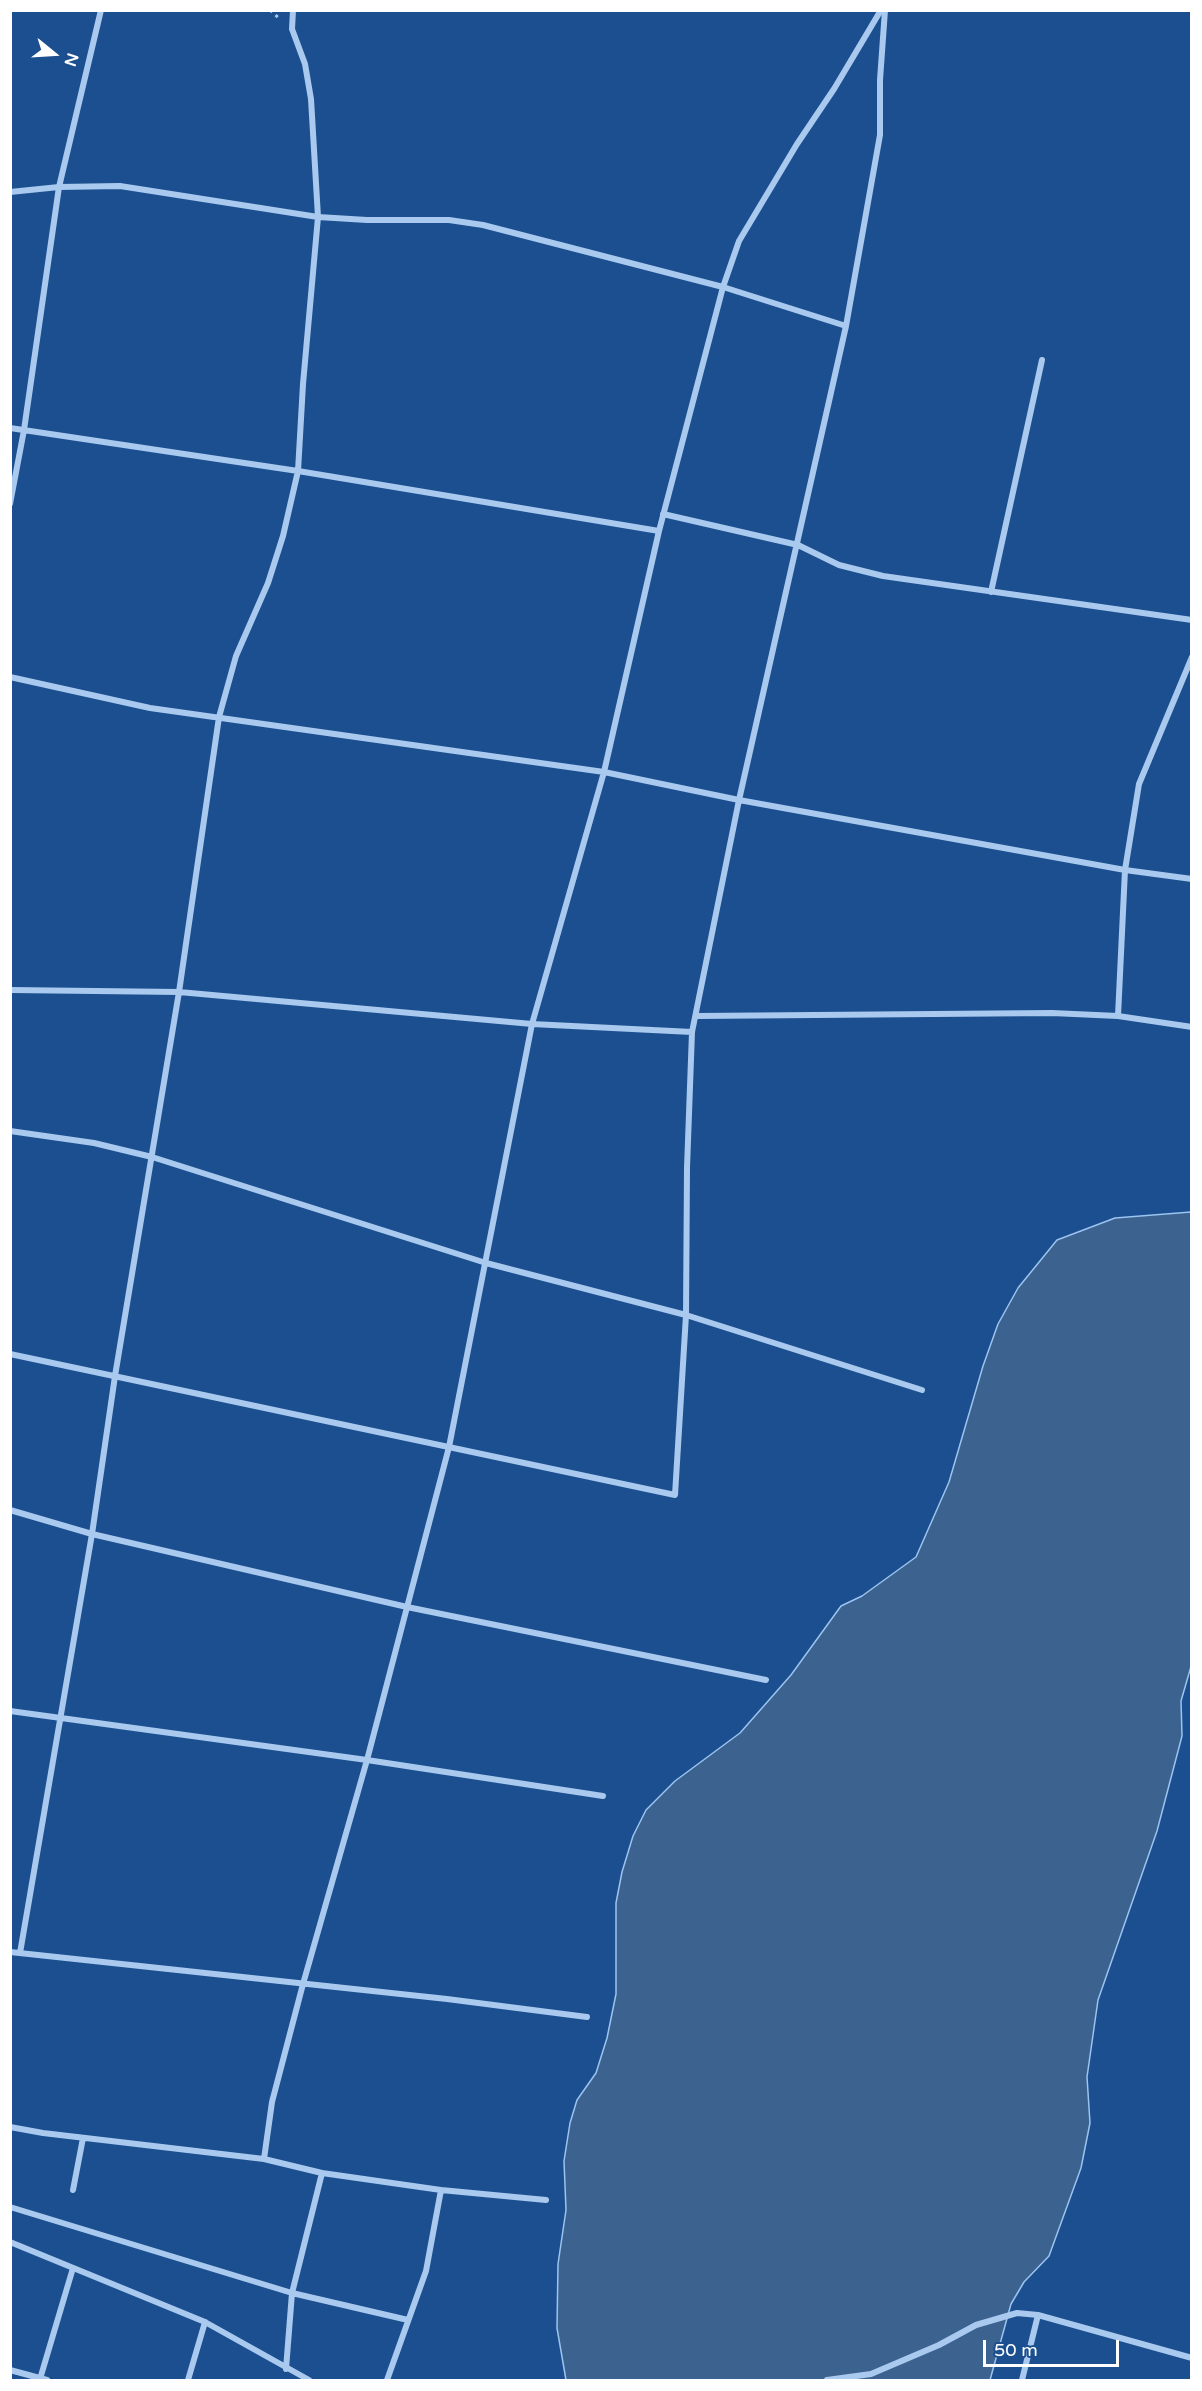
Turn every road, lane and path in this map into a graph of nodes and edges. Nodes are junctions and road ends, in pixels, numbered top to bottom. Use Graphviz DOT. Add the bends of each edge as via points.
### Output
graph roads {
  1 [pos="101,10"];
  2 [pos="293,10"];
  3 [pos="883,10"];
  4 [pos="59,187"];
  5 [pos="10,192"];
  6 [pos="318,217"];
  7 [pos="723,287"];
  8 [pos="846,326"];
  9 [pos="1042,360"];
  10 [pos="10,428"];
  11 [pos="24,430"];
  12 [pos="298,471"];
  13 [pos="10,504"];
  14 [pos="663,514"];
  15 [pos="659,531"];
  16 [pos="798,545"];
  17 [pos="991,592"];
  18 [pos="1191,620"];
  19 [pos="1191,657"];
  20 [pos="10,677"];
  21 [pos="219,717"];
  22 [pos="604,772"];
  23 [pos="740,800"];
  24 [pos="1125,870"];
  25 [pos="1191,879"];
  26 [pos="10,990"];
  27 [pos="179,992"];
  28 [pos="696,1016"];
  29 [pos="1118,1017"];
  30 [pos="532,1024"];
  31 [pos="1191,1027"];
  32 [pos="693,1032"];
  33 [pos="10,1131"];
  34 [pos="152,1157"];
  35 [pos="486,1263"];
  36 [pos="686,1315"];
  37 [pos="10,1354"];
  38 [pos="115,1376"];
  39 [pos="922,1390"];
  40 [pos="448,1447"];
  41 [pos="10,1510"];
  42 [pos="92,1534"];
  43 [pos="407,1607"];
  44 [pos="766,1680"];
  45 [pos="10,1711"];
  46 [pos="60,1718"];
  47 [pos="367,1760"];
  48 [pos="603,1796"];
  49 [pos="10,1952"];
  50 [pos="20,1953"];
  51 [pos="303,1984"];
  52 [pos="587,2017"];
  53 [pos="10,2127"];
  54 [pos="82,2138"];
  55 [pos="264,2159"];
  56 [pos="322,2173"];
  57 [pos="73,2190"];
  58 [pos="441,2190"];
  59 [pos="546,2200"];
  60 [pos="10,2206"];
  61 [pos="10,2242"];
  62 [pos="74,2268"];
  63 [pos="292,2293"];
  64 [pos="1038,2315"];
  65 [pos="408,2320"];
  66 [pos="205,2322"];
  67 [pos="1191,2358"];
  68 [pos="286,2368"];
  69 [pos="10,2370"];
  70 [pos="20,2373"];
  71 [pos="18,2380"];
  72 [pos="44,2380"];
  73 [pos="188,2380"];
  74 [pos="309,2380"];
  75 [pos="387,2380"];
  76 [pos="827,2380"];
  77 [pos="1022,2380"];
  1 -- 4 [label="street"];
  2 -- 6 [label="street" via="292,29 305,64 311,99"];
  3 -- 7 [label="street" via="739,241"];
  3 -- 8 [label="street" via="880,135"];
  4 -- 5 [label="street"];
  4 -- 6 [label="street" via="120,186"];
  4 -- 11 [label="street"];
  6 -- 7 [label="street" via="449,220 483,225"];
  6 -- 12 [label="street"];
  7 -- 8 [label="street"];
  7 -- 14 [label="street"];
  8 -- 16 [label="street"];
  9 -- 17 [label="street"];
  10 -- 11 [label="street"];
  11 -- 12 [label="street"];
  11 -- 13 [label="street"];
  12 -- 15 [label="street"];
  12 -- 21 [label="street" via="268,583 236,656"];
  14 -- 15 [label="street"];
  14 -- 16 [label="street"];
  15 -- 22 [label="street"];
  16 -- 17 [label="street" via="839,565 883,576"];
  16 -- 23 [label="street"];
  17 -- 18 [label="street"];
  19 -- 24 [label="street" via="1139,784"];
  20 -- 21 [label="street" via="150,708"];
  21 -- 22 [label="street"];
  21 -- 27 [label="street"];
  22 -- 23 [label="street"];
  22 -- 30 [label="street"];
  23 -- 24 [label="street"];
  23 -- 28 [label="street"];
  24 -- 25 [label="street"];
  24 -- 29 [label="street"];
  26 -- 27 [label="street"];
  27 -- 30 [label="street"];
  27 -- 34 [label="street"];
  28 -- 29 [label="street" via="1052,1013"];
  28 -- 32 [label="street"];
  29 -- 31 [label="street"];
  30 -- 32 [label="street"];
  30 -- 35 [label="street"];
  32 -- 36 [label="street"];
  33 -- 34 [label="street" via="94,1143"];
  34 -- 35 [label="street"];
  34 -- 38 [label="street"];
  35 -- 36 [label="street"];
  35 -- 40 [label="street"];
  36 -- 39 [label="street"];
  36 -- 40 [label="street" via="675,1495"];
  37 -- 38 [label="street"];
  38 -- 40 [label="street"];
  38 -- 42 [label="street"];
  40 -- 43 [label="street"];
  41 -- 42 [label="street"];
  42 -- 43 [label="street"];
  42 -- 46 [label="street"];
  43 -- 44 [label="street"];
  43 -- 47 [label="street"];
  45 -- 46 [label="street"];
  46 -- 47 [label="street"];
  46 -- 50 [label="street"];
  47 -- 48 [label="street"];
  47 -- 51 [label="street"];
  49 -- 50 [label="street"];
  50 -- 51 [label="street"];
  51 -- 52 [label="street"];
  51 -- 55 [label="street" via="272,2102"];
  53 -- 54 [label="street"];
  54 -- 55 [label="street"];
  54 -- 57 [label="street"];
  55 -- 56 [label="street"];
  56 -- 58 [label="street"];
  56 -- 63 [label="street"];
  58 -- 59 [label="street"];
  58 -- 65 [label="street" via="426,2271"];
  60 -- 63 [label="street"];
  61 -- 62 [label="street"];
  62 -- 66 [label="street"];
  62 -- 72 [label="street"];
  63 -- 65 [label="street"];
  63 -- 68 [label="street"];
  64 -- 67 [label="street"];
  64 -- 76 [label="street" via="1007,2315 975,2325 871,2374"];
  64 -- 77 [label="street"];
  65 -- 75 [label="street"];
  66 -- 68 [label="street"];
  66 -- 73 [label="street"];
  68 -- 74 [label="street"];
  69 -- 70 [label="street"];
  70 -- 71 [label="street"];
  70 -- 72 [label="street"];
}
